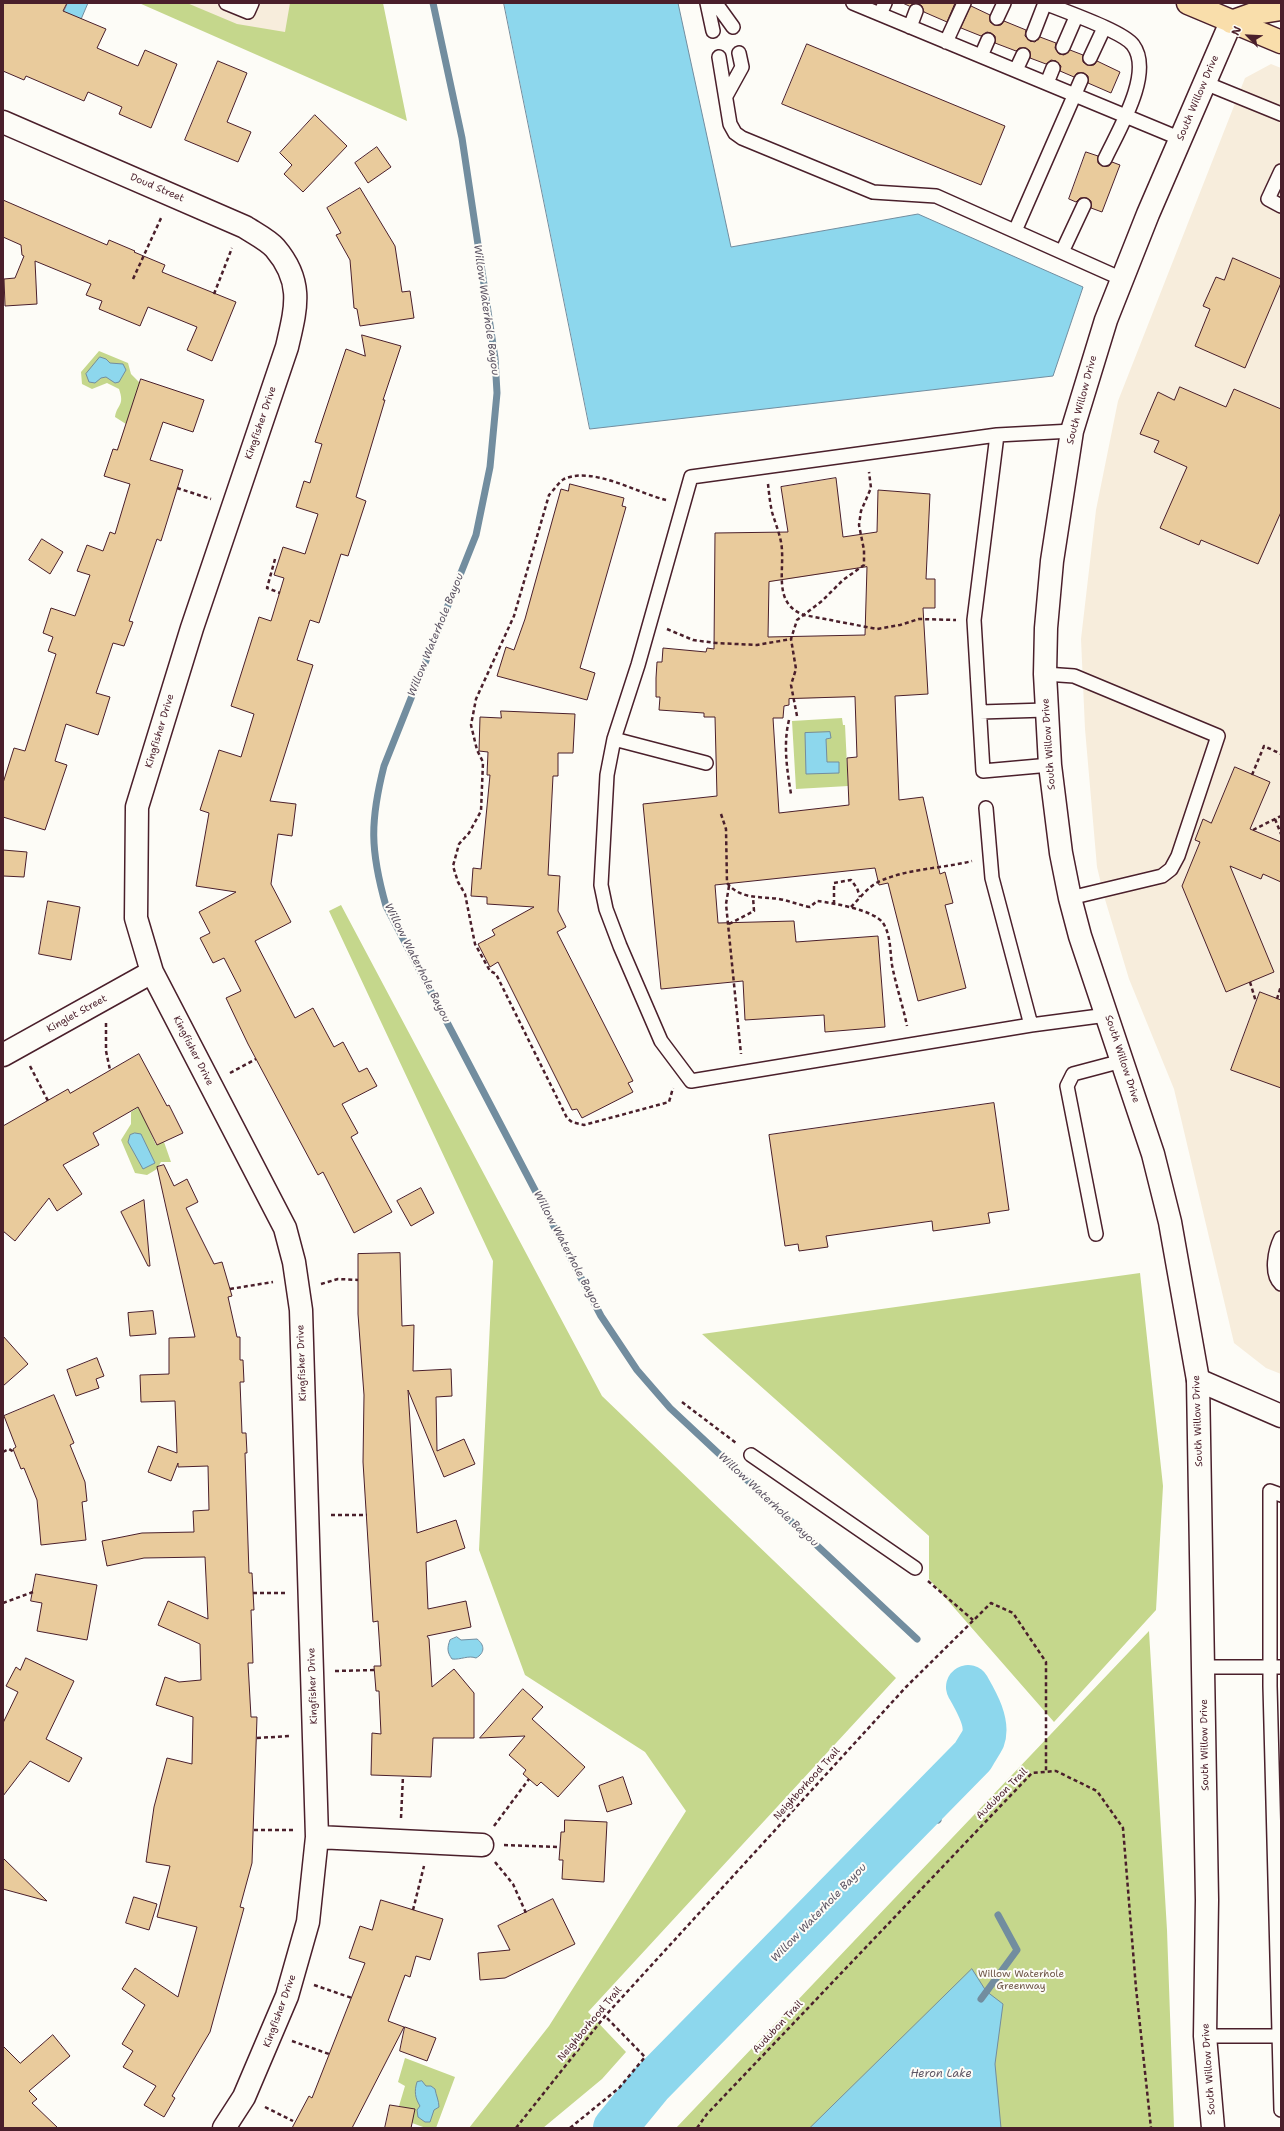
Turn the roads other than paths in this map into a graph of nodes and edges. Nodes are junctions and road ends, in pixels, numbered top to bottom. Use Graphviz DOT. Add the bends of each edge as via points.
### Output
graph roads {
  1 [pos="226,3"];
  2 [pos="252,3"];
  3 [pos="707,3"];
  4 [pos="713,3"];
  5 [pos="853,3"];
  6 [pos="964,3"];
  7 [pos="1004,3"];
  8 [pos="1045,3"];
  9 [pos="1188,3"];
  10 [pos="882,9"];
  11 [pos="1281,9"];
  12 [pos="916,11"];
  13 [pos="1229,12"];
  14 [pos="1076,17"];
  15 [pos="997,18"];
  16 [pos="733,27"];
  17 [pos="910,27"];
  18 [pos="1104,28"];
  19 [pos="713,31"];
  20 [pos="1033,34"];
  21 [pos="988,40"];
  22 [pos="946,42"];
  23 [pos="1281,42"];
  24 [pos="1063,46"];
  25 [pos="739,53"];
  26 [pos="1023,55"];
  27 [pos="981,56"];
  28 [pos="719,57"];
  29 [pos="1090,58"];
  30 [pos="1053,68"];
  31 [pos="1016,70"];
  32 [pos="1081,80"];
  33 [pos="1047,83"];
  34 [pos="1205,83"];
  35 [pos="1075,94"];
  36 [pos="726,96"];
  37 [pos="1281,114"];
  38 [pos="1125,115"];
  39 [pos="3,122"];
  40 [pos="1181,138"];
  41 [pos="1105,159"];
  42 [pos="1281,171"];
  43 [pos="1084,205"];
  44 [pos="1281,206"];
  45 [pos="1015,231"];
  46 [pos="1062,252"];
  47 [pos="294,278"];
  48 [pos="1122,279"];
  49 [pos="1072,431"];
  50 [pos="997,435"];
  51 [pos="1045,674"];
  52 [pos="1046,710"];
  53 [pos="980,712"];
  54 [pos="614,739"];
  55 [pos="706,763"];
  56 [pos="1050,765"];
  57 [pos="986,808"];
  58 [pos="1070,898"];
  59 [pos="152,972"];
  60 [pos="1107,1015"];
  61 [pos="1031,1025"];
  62 [pos="11,1050"];
  63 [pos="1122,1061"];
  64 [pos="1096,1234"];
  65 [pos="1281,1238"];
  66 [pos="1281,1284"];
  67 [pos="1198,1380"];
  68 [pos="1281,1416"];
  69 [pos="751,1455"];
  70 [pos="1281,1495"];
  71 [pos="915,1568"];
  72 [pos="1204,1667"];
  73 [pos="1276,1667"];
  74 [pos="317,1834"];
  75 [pos="482,1845"];
  76 [pos="1205,2036"];
  77 [pos="1280,2036"];
  78 [pos="1281,2110"];
  79 [pos="224,2128"];
  80 [pos="1213,2128"];
  1 -- 2 [label="lane" via="248,12"];
  3 -- 19 [label="lane"];
  4 -- 16 [label="lane"];
  5 -- 10 [label="lane"];
  6 -- 22 [label="lane"];
  7 -- 15 [label="lane"];
  8 -- 14 [label="lane"];
  8 -- 20 [label="lane"];
  9 -- 13 [label="highway"];
  10 -- 17 [label="lane"];
  11 -- 13 [label="highway" via="1256,13"];
  12 -- 17 [label="lane"];
  13 -- 23 [label="highway"];
  13 -- 34 [label="street, South Willow Drive"];
  14 -- 18 [label="lane"];
  14 -- 24 [label="lane"];
  17 -- 22 [label="lane"];
  18 -- 29 [label="lane"];
  18 -- 38 [label="lane" via="1133,45 1141,63 1138,83"];
  21 -- 27 [label="lane"];
  22 -- 27 [label="lane"];
  25 -- 36 [label="lane" via="742,67"];
  26 -- 31 [label="lane"];
  27 -- 31 [label="lane"];
  28 -- 36 [label="lane"];
  30 -- 33 [label="lane"];
  31 -- 33 [label="lane"];
  32 -- 35 [label="lane"];
  33 -- 35 [label="lane"];
  34 -- 37 [label="lane"];
  34 -- 40 [label="street, South Willow Drive"];
  35 -- 38 [label="lane"];
  35 -- 45 [label="lane"];
  36 -- 45 [label="lane" via="730,124 735,133 742,138 873,192 936,196"];
  38 -- 40 [label="lane"];
  38 -- 41 [label="lane"];
  39 -- 47 [label="street, Doud Street" via="242,226 275,248"];
  40 -- 48 [label="street, South Willow Drive"];
  42 -- 44 [label="lane" via="1268,199"];
  43 -- 46 [label="lane"];
  45 -- 46 [label="lane"];
  46 -- 48 [label="lane"];
  47 -- 59 [label="street, Kingfisher Drive" via="296,308 287,347 190,634 137,807 136,918"];
  48 -- 49 [label="street, South Willow Drive" via="1106,320"];
  49 -- 50 [label="lane"];
  49 -- 51 [label="street, South Willow Drive" via="1052,561"];
  50 -- 53 [label="lane" via="974,620"];
  50 -- 54 [label="lane" via="691,477"];
  51 -- 52 [label="street, South Willow Drive"];
  51 -- 58 [label="lane" via="1074,676 1218,736 1172,869 1162,876"];
  52 -- 53 [label="lane"];
  52 -- 56 [label="street, South Willow Drive"];
  53 -- 56 [label="lane" via="983,771"];
  54 -- 55 [label="lane"];
  54 -- 61 [label="lane" via="607,775 602,885 606,909 662,1041 691,1081"];
  56 -- 58 [label="street, South Willow Drive" via="1061,853"];
  57 -- 61 [label="lane" via="992,878"];
  58 -- 60 [label="street, South Willow Drive"];
  59 -- 62 [label="street, Kinglet Street"];
  59 -- 74 [label="street, Kingfisher Drive" via="285,1228 294,1262 301,1310"];
  60 -- 61 [label="lane"];
  60 -- 63 [label="street, South Willow Drive"];
  63 -- 64 [label="lane" via="1073,1074 1067,1086"];
  63 -- 67 [label="street, South Willow Drive" via="1153,1154 1170,1222"];
  65 -- 66 [label="lane" via="1275,1258 1276,1273"];
  67 -- 68 [label="street"];
  67 -- 72 [label="street, South Willow Drive"];
  69 -- 71 [label="lane"];
  70 -- 73 [label="lane" via="1270,1491"];
  72 -- 73 [label="lane"];
  72 -- 76 [label="street, South Willow Drive" via="1207,1900"];
  73 -- 77 [label="lane"];
  74 -- 75 [label="street"];
  74 -- 79 [label="street, Kingfisher Drive" via="308,1922 293,1977 272,2034 244,2097"];
  76 -- 77 [label="lane"];
  76 -- 80 [label="street, South Willow Drive"];
  77 -- 78 [label="lane"];
}
